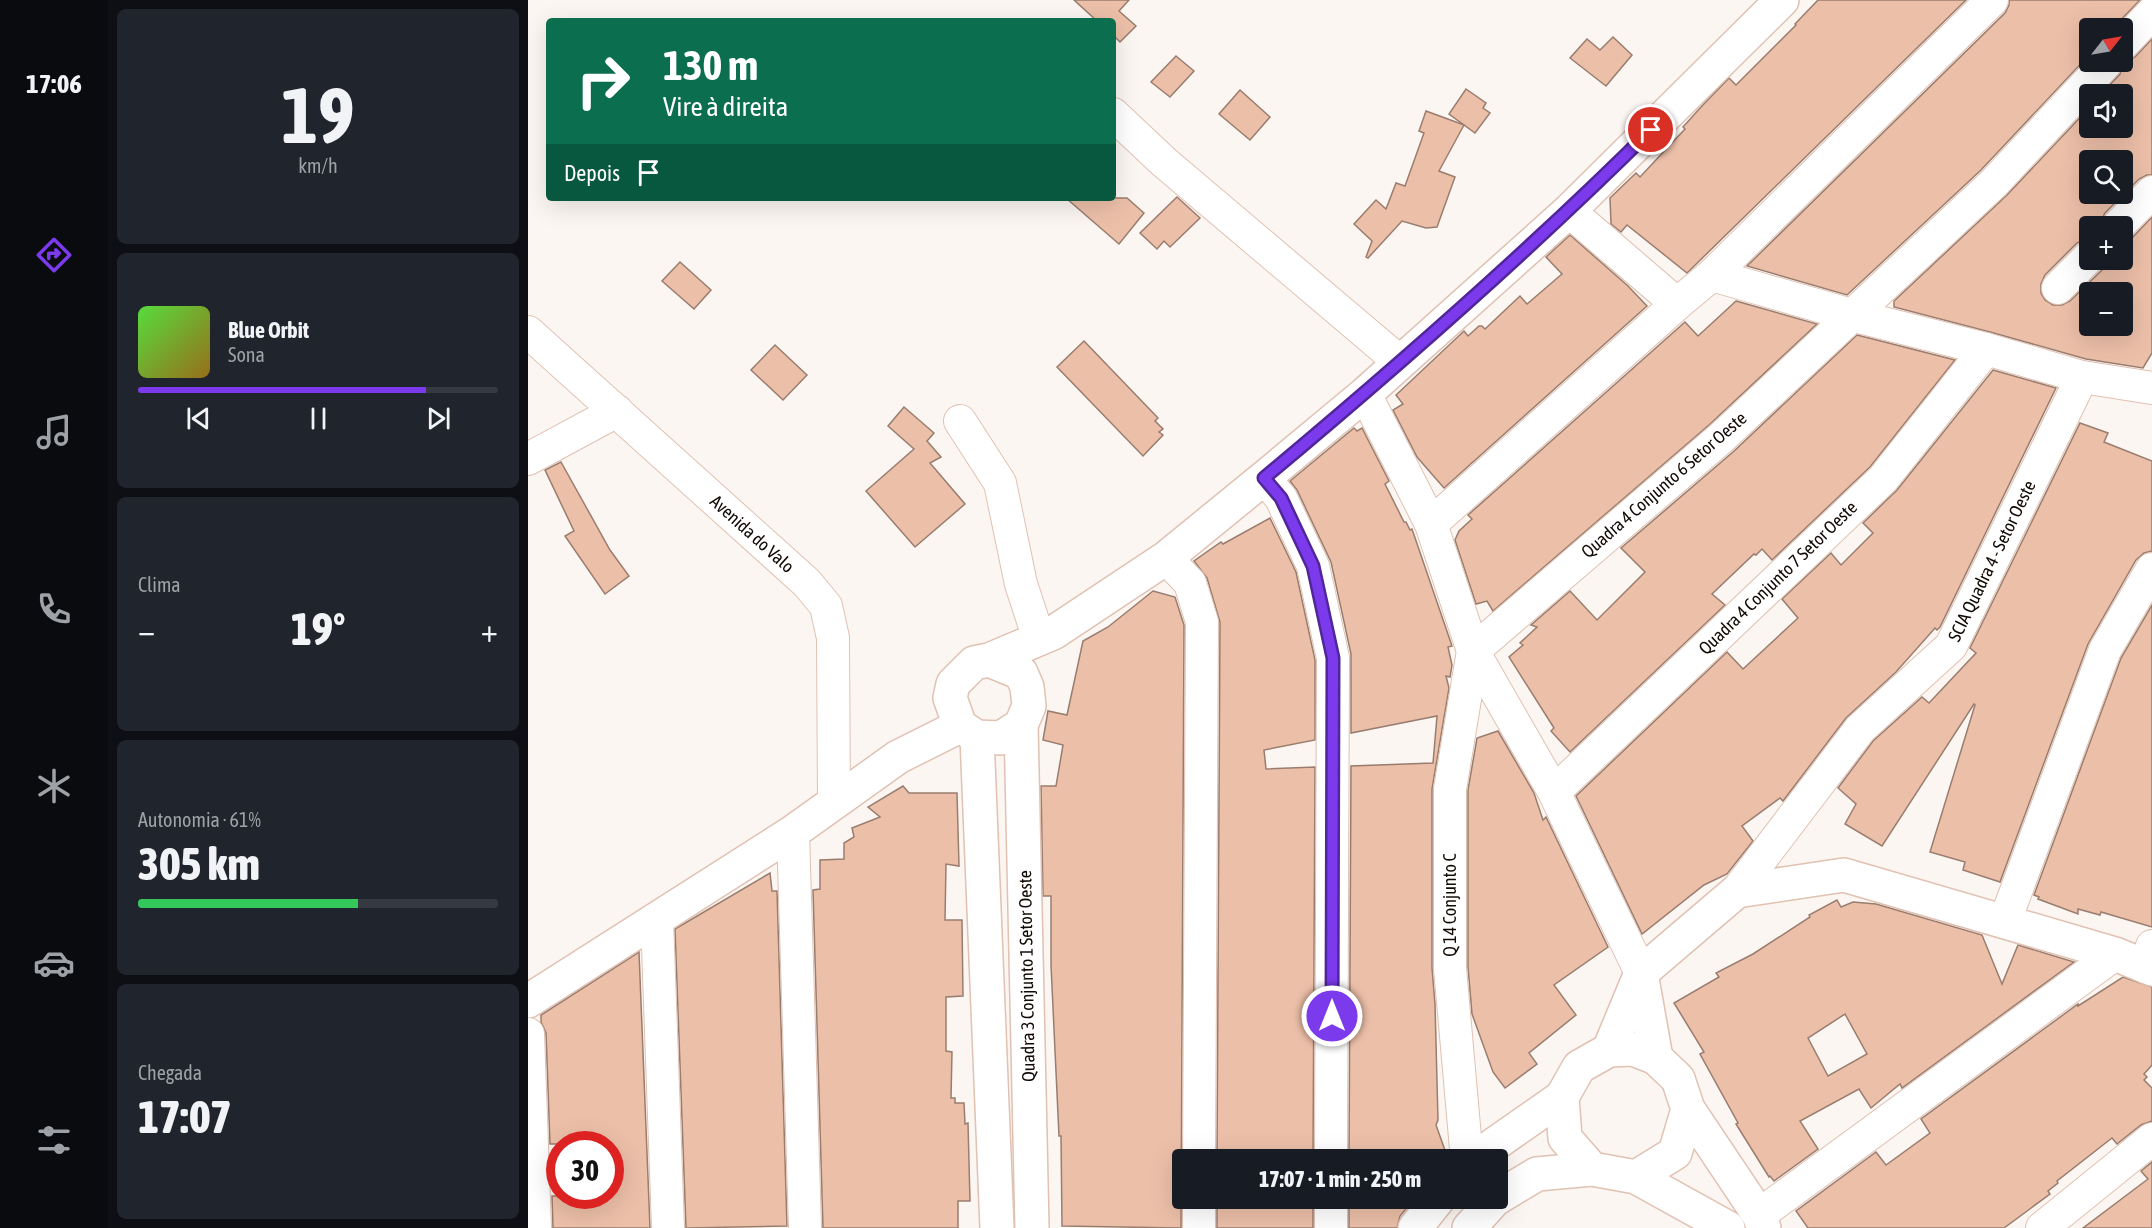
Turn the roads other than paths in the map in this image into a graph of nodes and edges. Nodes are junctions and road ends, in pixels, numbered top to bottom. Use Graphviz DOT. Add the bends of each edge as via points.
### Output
graph roads {
  1 [pos="1782,0"];
  2 [pos="1992,0"];
  3 [pos="2152,14"];
  4 [pos="2133,34"];
  5 [pos="2098,72"];
  6 [pos="1116,117"];
  7 [pos="2152,192"];
  8 [pos="1569,211"];
  9 [pos="2128,216"];
  10 [pos="2079,267"];
  11 [pos="1712,275"];
  12 [pos="2058,288"];
  13 [pos="1677,304"];
  14 [pos="1851,315"];
  15 [pos="528,332"];
  16 [pos="1986,349"];
  17 [pos="1400,362"];
  18 [pos="2082,377"];
  19 [pos="2152,388"];
  20 [pos="1365,394"];
  21 [pos="617,411"];
  22 [pos="960,421"];
  23 [pos="528,459"];
  24 [pos="1264,478"];
  25 [pos="1431,524"];
  26 [pos="1166,558"];
  27 [pos="2152,569"];
  28 [pos="1046,636"];
  29 [pos="1473,651"];
  30 [pos="989,660"];
  31 [pos="1028,687"];
  32 [pos="962,721"];
  33 [pos="1021,724"];
  34 [pos="1554,792"];
  35 [pos="834,803"];
  36 [pos="793,832"];
  37 [pos="1737,891"];
  38 [pos="657,919"];
  39 [pos="2005,921"];
  40 [pos="2115,954"];
  41 [pos="2150,960"];
  42 [pos="1641,973"];
  43 [pos="528,1001"];
  44 [pos="528,1034"];
  45 [pos="1609,1050"];
  46 [pos="1656,1058"];
  47 [pos="1562,1096"];
  48 [pos="1688,1108"];
  49 [pos="2152,1139"];
  50 [pos="1199,1149"];
  51 [pos="1331,1149"];
  52 [pos="1466,1149"];
  53 [pos="1487,1149"];
  54 [pos="1592,1169"];
  55 [pos="1636,1177"];
  56 [pos="1508,1191"];
  57 [pos="1199,1209"];
  58 [pos="1331,1209"];
  59 [pos="1430,1209"];
  60 [pos="1487,1209"];
  61 [pos="1762,1221"];
  62 [pos="535,1228"];
  63 [pos="668,1228"];
  64 [pos="805,1228"];
  65 [pos="997,1228"];
  66 [pos="1032,1228"];
  67 [pos="1198,1228"];
  68 [pos="1331,1228"];
  69 [pos="1415,1228"];
  70 [pos="1469,1228"];
  71 [pos="1728,1228"];
  72 [pos="2042,1228"];
  1 -- 8 [label="street"];
  2 -- 11 [label="street"];
  3 -- 4 [label="street"];
  5 -- 14 [label="street, Quadra 4 Conjunto 6 Setor Oeste" via="1994,183"];
  6 -- 17 [label="street"];
  7 -- 9 [label="street"];
  8 -- 13 [label="street"];
  8 -- 17 [label="street"];
  10 -- 12 [label="street"];
  11 -- 13 [label="street"];
  11 -- 14 [label="street"];
  13 -- 25 [label="street"];
  14 -- 16 [label="street"];
  14 -- 29 [label="street, Quadra 4 Conjunto 6 Setor Oeste" via="1721,438"];
  15 -- 21 [label="street, Avenida do Valo"];
  16 -- 18 [label="street"];
  16 -- 34 [label="street, Quadra 4 Conjunto 7 Setor Oeste" via="1883,479"];
  17 -- 20 [label="street"];
  18 -- 19 [label="street"];
  18 -- 37 [label="street, SCIA Quadra 4 - Setor Oeste" via="1951,646 1860,729"];
  20 -- 24 [label="street"];
  20 -- 25 [label="street"];
  21 -- 23 [label="street"];
  21 -- 35 [label="street, Avenida do Valo" via="807,584 826,606 833,638"];
  22 -- 28 [label="street" via="1000,483 1021,584"];
  24 -- 26 [label="street"];
  24 -- 51 [label="street" via="1281,498 1313,566 1333,658"];
  25 -- 29 [label="street"];
  26 -- 28 [label="street"];
  26 -- 50 [label="street" via="1191,583 1202,622"];
  27 -- 39 [label="street" via="2105,650"];
  28 -- 30 [label="street"];
  28 -- 31 [label="street"];
  29 -- 34 [label="street"];
  29 -- 52 [label="street, Q 14 Conjunto C" via="1450,789 1450,968"];
  30 -- 31 [label="street" via="1021,672"];
  30 -- 32 [label="street" via="974,663 953,684"];
  31 -- 33 [label="street" via="1029,706"];
  32 -- 33 [label="street" via="1001,738"];
  32 -- 35 [label="street" via="898,757"];
  32 -- 65 [label="street"];
  33 -- 66 [label="street, Quadra 3 Conjunto 1 Setor Oeste"];
  34 -- 42 [label="street"];
  35 -- 36 [label="street"];
  36 -- 38 [label="street"];
  36 -- 64 [label="street"];
  37 -- 39 [label="street" via="1844,875"];
  37 -- 42 [label="street"];
  38 -- 43 [label="street"];
  38 -- 63 [label="street"];
  39 -- 40 [label="street"];
  40 -- 41 [label="street"];
  40 -- 61 [label="street"];
  42 -- 45 [label="street"];
  42 -- 46 [label="street"];
  44 -- 62 [label="street"];
  45 -- 46 [label="street" via="1633,1049"];
  45 -- 47 [label="street" via="1579,1067"];
  46 -- 48 [label="street" via="1678,1079"];
  47 -- 53 [label="street"];
  47 -- 54 [label="street" via="1565,1138"];
  48 -- 55 [label="street" via="1675,1153"];
  48 -- 61 [label="street"];
  49 -- 72 [label="street"];
  54 -- 55 [label="street"];
  54 -- 56 [label="street" via="1537,1174"];
  55 -- 71 [label="street"];
  57 -- 67 [label="street"];
  58 -- 68 [label="street"];
  59 -- 69 [label="street"];
  60 -- 70 [label="street"];
}
